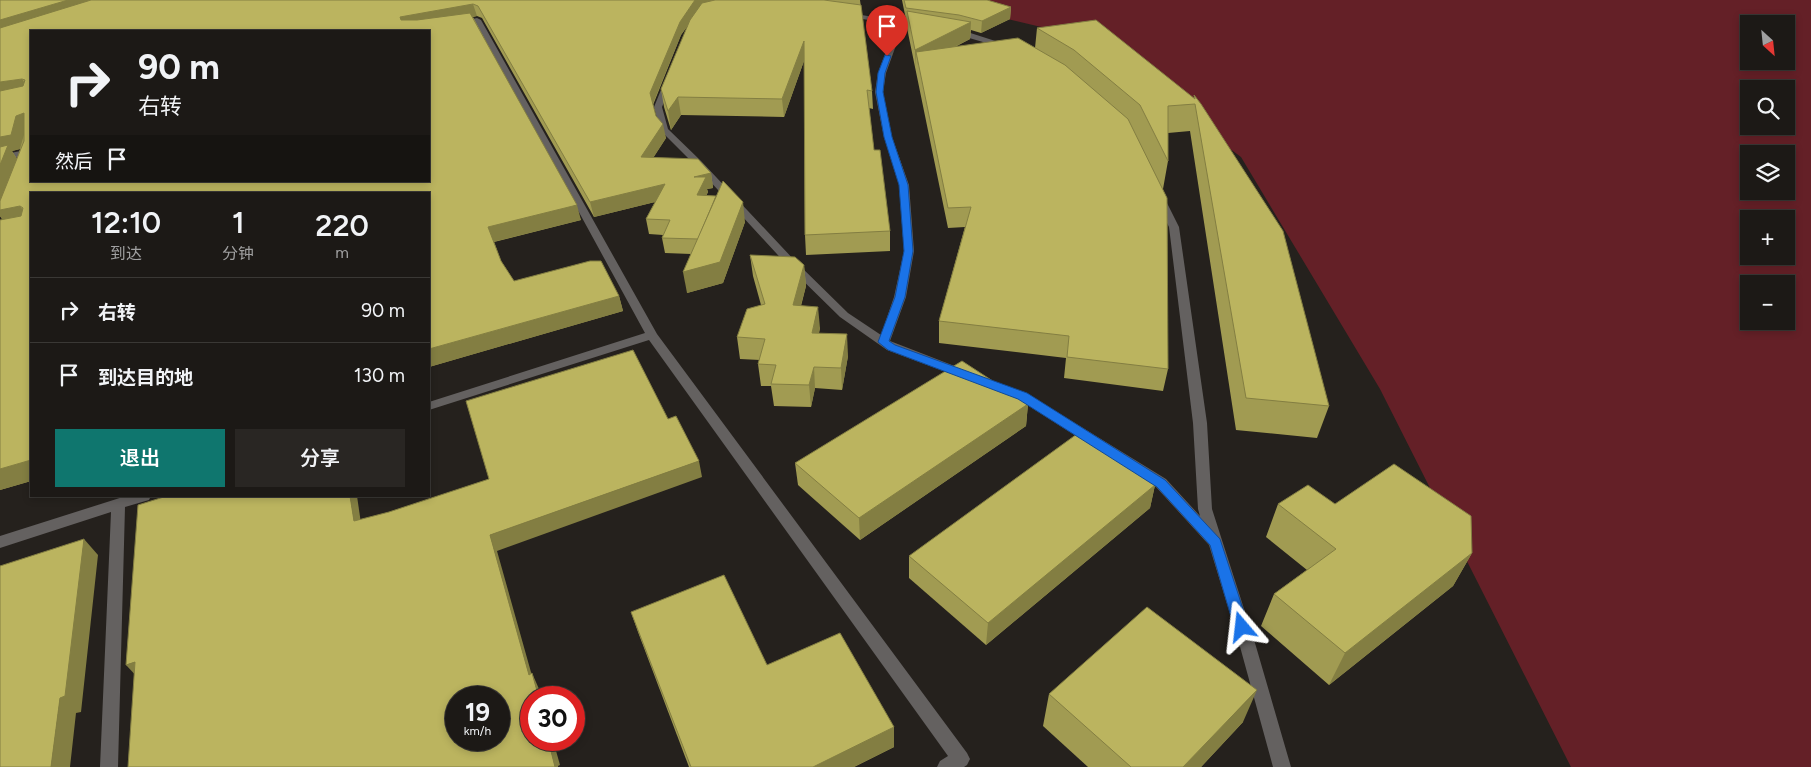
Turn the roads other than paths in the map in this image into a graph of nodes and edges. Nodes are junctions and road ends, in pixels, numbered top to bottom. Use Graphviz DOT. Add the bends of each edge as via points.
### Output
graph roads {
  1 [pos="832,12"];
  2 [pos="900,23"];
  3 [pos="448,25"];
  4 [pos="1019,51"];
  5 [pos="673,70"];
  6 [pos="30,138"];
  7 [pos="27,156"];
  8 [pos="0,158"];
  9 [pos="1153,185"];
  10 [pos="652,335"];
  11 [pos="884,342"];
  12 [pos="430,406"];
  13 [pos="141,497"];
  14 [pos="118,504"];
  15 [pos="0,542"];
  16 [pos="1216,543"];
  17 [pos="109,767"];
  18 [pos="946,767"];
  19 [pos="1282,767"];
  1 -- 2 [label="street"];
  2 -- 4 [label="street" via="944,29 1005,44"];
  2 -- 11 [label="street" via="882,73 879,92 888,137 904,185 908,251 900,297"];
  3 -- 10 [label="street" via="476,20"];
  5 -- 11 [label="street" via="658,107 664,130 792,264 838,308"];
  6 -- 7 [label="street"];
  7 -- 8 [label="street"];
  9 -- 16 [label="street" via="1174,227 1200,423 1205,509"];
  10 -- 12 [label="street"];
  10 -- 18 [label="street" via="961,759"];
  11 -- 16 [label="street" via="1022,396 1161,483"];
  13 -- 14 [label="street"];
  14 -- 15 [label="street"];
  14 -- 17 [label="street"];
  16 -- 19 [label="street"];
}
